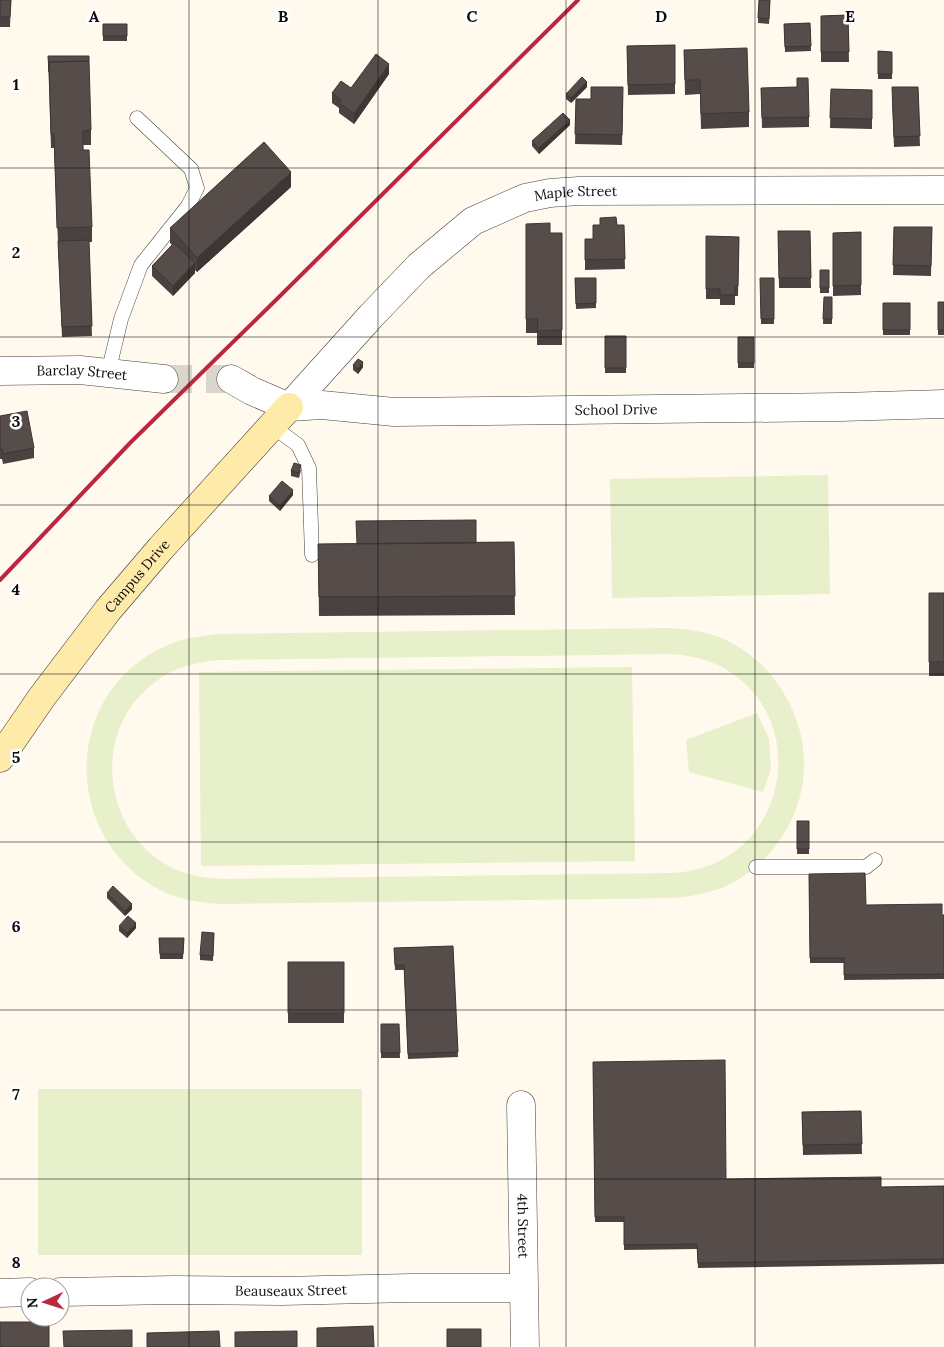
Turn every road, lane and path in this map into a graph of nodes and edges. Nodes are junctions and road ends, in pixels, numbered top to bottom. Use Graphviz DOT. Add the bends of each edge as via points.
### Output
graph roads {
  1 [pos="137,118"];
  2 [pos="944,190"];
  3 [pos="0,371"];
  4 [pos="108,373"];
  5 [pos="164,379"];
  6 [pos="231,379"];
  7 [pos="944,404"];
  8 [pos="281,416"];
  9 [pos="312,555"];
  10 [pos="0,758"];
  11 [pos="876,860"];
  12 [pos="756,867"];
  13 [pos="521,1105"];
  14 [pos="523,1288"];
  15 [pos="0,1292"];
  16 [pos="20,1292"];
  17 [pos="70,1292"];
  18 [pos="525,1347"];
  1 -- 4 [label="lane" via="191,169 197,188 188,206 141,265 121,319"];
  2 -- 8 [label="street, Maple Street" via="579,191 525,198 473,221 419,266"];
  3 -- 4 [label="street, Barclay Street"];
  4 -- 5 [label="street, Barclay Street"];
  6 -- 8 [label="street" via="252,390"];
  7 -- 8 [label="street, School Drive" via="394,412 322,405"];
  8 -- 9 [label="lane" via="309,468"];
  8 -- 10 [label="street, Campus Drive" via="108,610"];
  11 -- 12 [label="lane" via="866,867"];
  13 -- 14 [label="street, 4th Street"];
  14 -- 17 [label="street, Beauseaux Street"];
  14 -- 18 [label="street, 4th Street"];
  15 -- 16 [label="street"];
}
